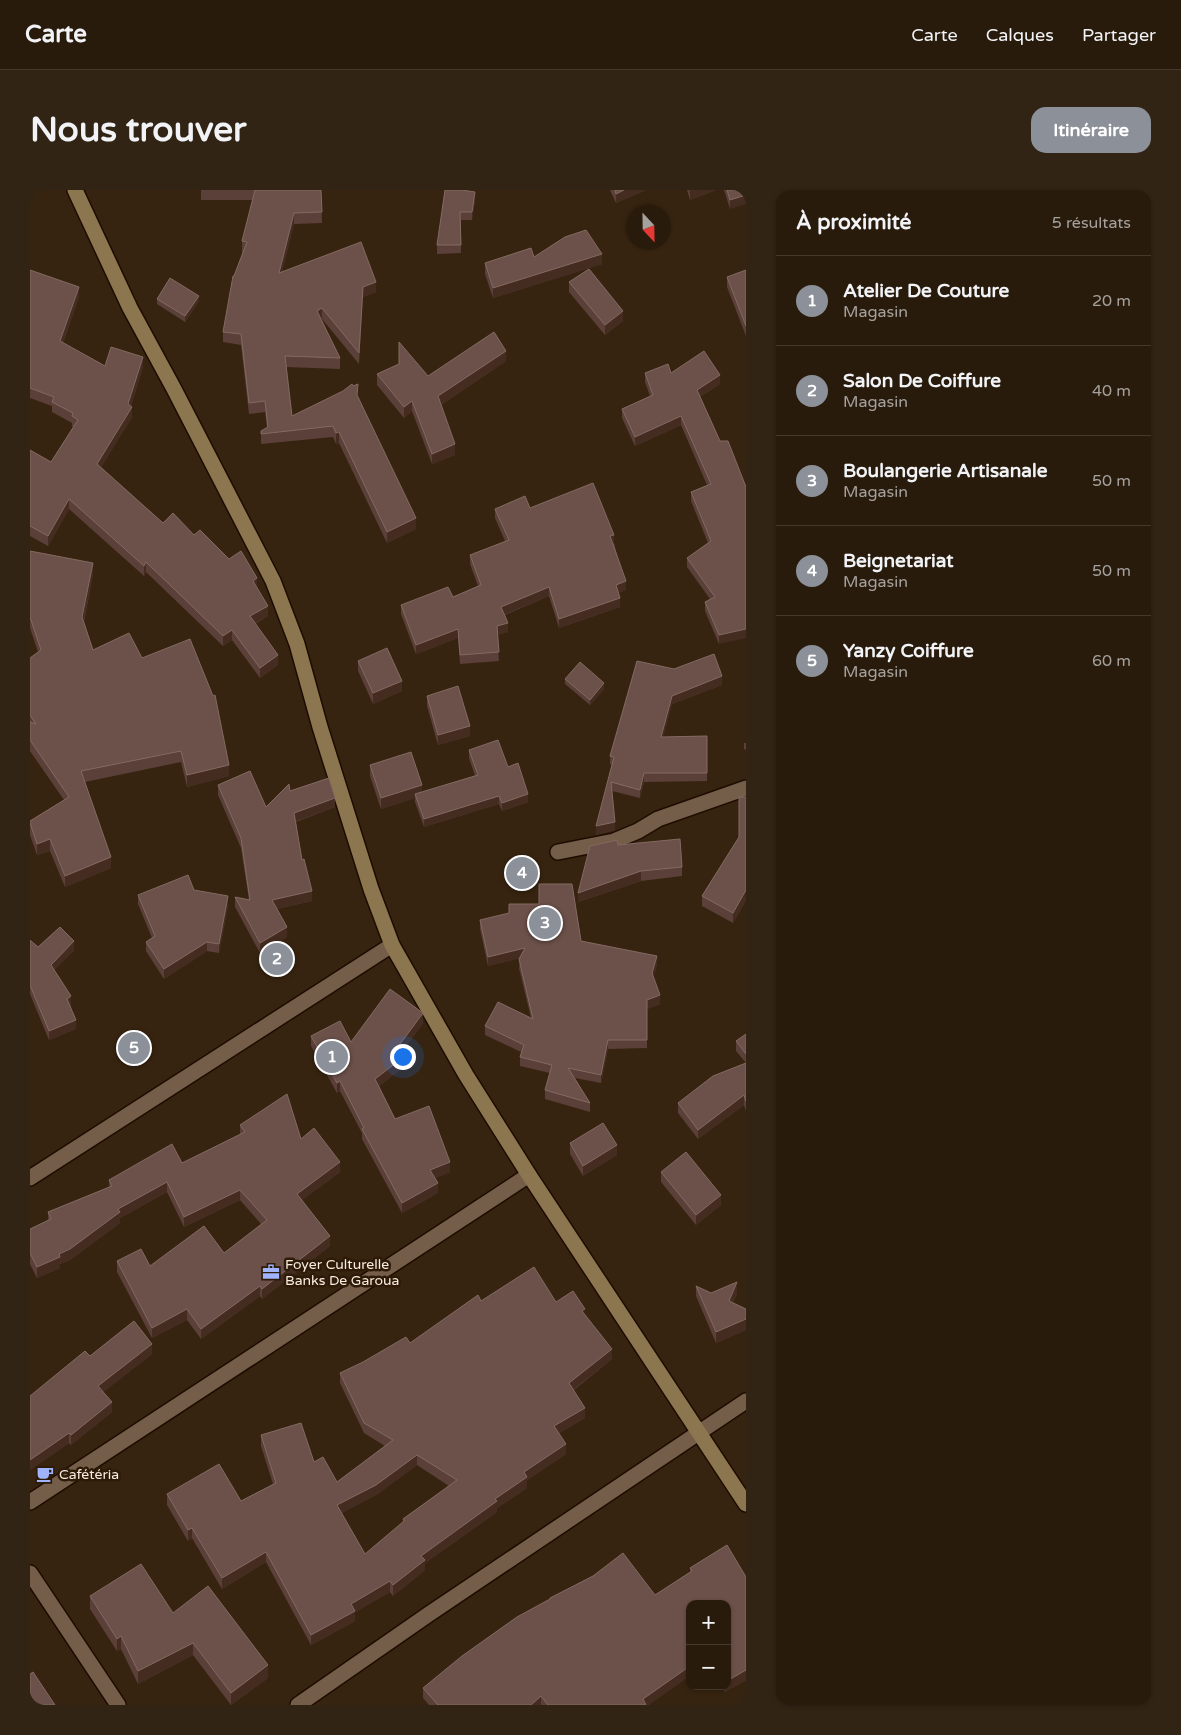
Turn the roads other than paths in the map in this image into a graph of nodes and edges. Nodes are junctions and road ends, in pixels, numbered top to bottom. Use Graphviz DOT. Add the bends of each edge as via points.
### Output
graph roads {
  1 [pos="75,190"];
  2 [pos="746,788"];
  3 [pos="558,852"];
  4 [pos="392,945"];
  5 [pos="529,1175"];
  6 [pos="30,1178"];
  7 [pos="746,1401"];
  8 [pos="698,1432"];
  9 [pos="30,1502"];
  10 [pos="746,1504"];
  11 [pos="30,1573"];
  12 [pos="118,1705"];
  13 [pos="298,1705"];
  1 -- 4 [label="street" via="130,308 273,580 297,644 368,880"];
  2 -- 3 [label="street" via="658,819 614,841"];
  4 -- 5 [label="street" via="466,1075"];
  4 -- 6 [label="street"];
  5 -- 8 [label="street"];
  5 -- 9 [label="street"];
  7 -- 8 [label="street"];
  8 -- 10 [label="street"];
  8 -- 13 [label="street"];
  11 -- 12 [label="street"];
}
